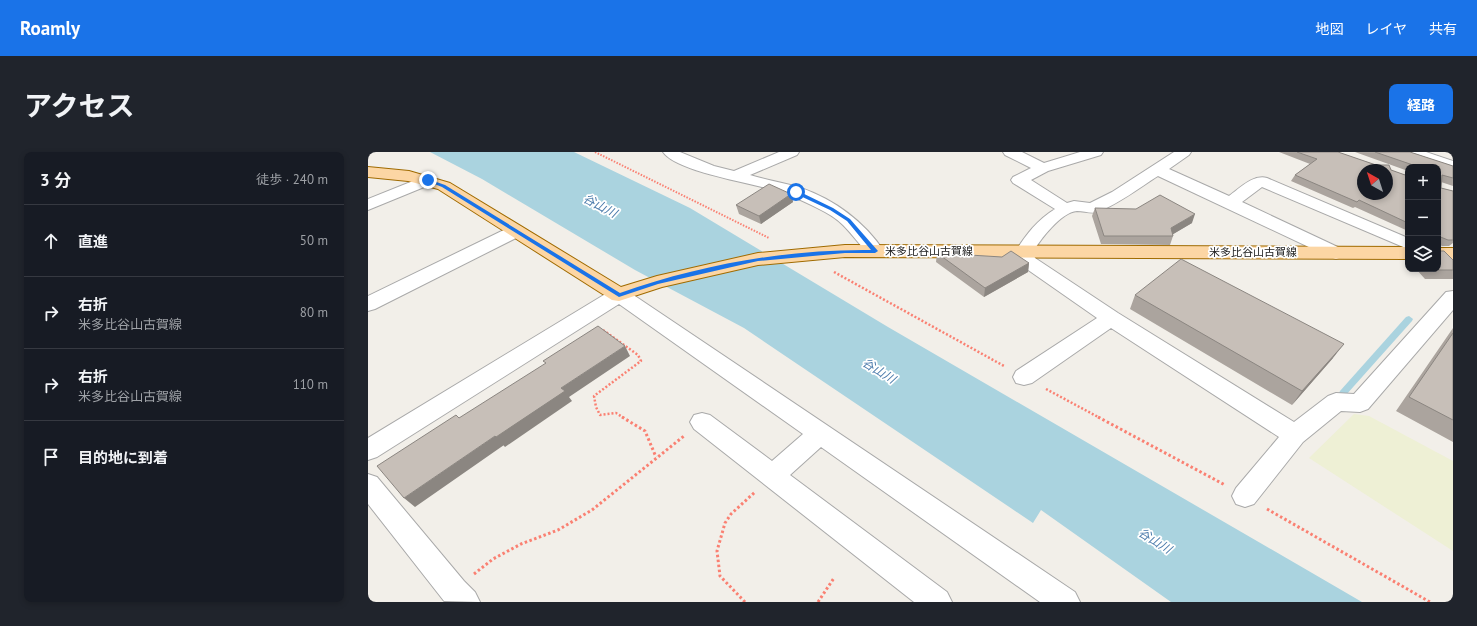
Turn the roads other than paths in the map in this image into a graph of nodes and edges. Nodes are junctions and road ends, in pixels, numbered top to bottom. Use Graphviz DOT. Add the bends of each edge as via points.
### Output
graph roads {
  1 [pos="670,152"];
  2 [pos="792,152"];
  3 [pos="1010,152"];
  4 [pos="1096,152"];
  5 [pos="1184,152"];
  6 [pos="1411,152"];
  7 [pos="1453,166"];
  8 [pos="1043,168"];
  9 [pos="1159,170"];
  10 [pos="368,172"];
  11 [pos="735,176"];
  12 [pos="428,180"];
  13 [pos="1230,203"];
  14 [pos="368,205"];
  15 [pos="1066,209"];
  16 [pos="516,230"];
  17 [pos="1405,243"];
  18 [pos="875,251"];
  19 [pos="1024,252"];
  20 [pos="1336,253"];
  21 [pos="1405,253"];
  22 [pos="1441,254"];
  23 [pos="1453,254"];
  24 [pos="619,295"];
  25 [pos="1453,297"];
  26 [pos="368,304"];
  27 [pos="1111,318"];
  28 [pos="1024,377"];
  29 [pos="702,422"];
  30 [pos="821,434"];
  31 [pos="1295,434"];
  32 [pos="368,450"];
  33 [pos="773,475"];
  34 [pos="368,485"];
  35 [pos="1245,496"];
  36 [pos="459,596"];
  37 [pos="937,602"];
  38 [pos="1065,602"];
  1 -- 11 [label="street" via="709,169"];
  2 -- 11 [label="street"];
  3 -- 8 [label="street"];
  4 -- 8 [label="street"];
  5 -- 9 [label="street"];
  6 -- 7 [label="street"];
  8 -- 15 [label="street" via="1019,180"];
  9 -- 13 [label="street"];
  9 -- 15 [label="street" via="1092,208 1074,206"];
  10 -- 12 [label="main road"];
  11 -- 18 [label="street" via="796,192 832,209 848,220"];
  12 -- 14 [label="street"];
  12 -- 16 [label="main road" via="444,186"];
  13 -- 17 [label="street" via="1261,180"];
  13 -- 20 [label="street"];
  15 -- 19 [label="street" via="1036,233"];
  16 -- 24 [label="main road"];
  16 -- 26 [label="street"];
  18 -- 19 [label="main road, 米多比谷山古賀線"];
  18 -- 24 [label="main road, 米多比谷山古賀線" via="797,254 758,259 657,282"];
  19 -- 20 [label="main road, 米多比谷山古賀線"];
  19 -- 27 [label="street" via="1027,261"];
  20 -- 21 [label="main road, 米多比谷山古賀線"];
  22 -- 23 [label="main road"];
  24 -- 30 [label="street"];
  24 -- 32 [label="street"];
  25 -- 31 [label="street" via="1360,403 1336,402"];
  27 -- 28 [label="street"];
  27 -- 31 [label="street"];
  29 -- 33 [label="street"];
  30 -- 33 [label="street"];
  30 -- 38 [label="street"];
  31 -- 35 [label="street"];
  33 -- 37 [label="street"];
  34 -- 36 [label="street"];
}
